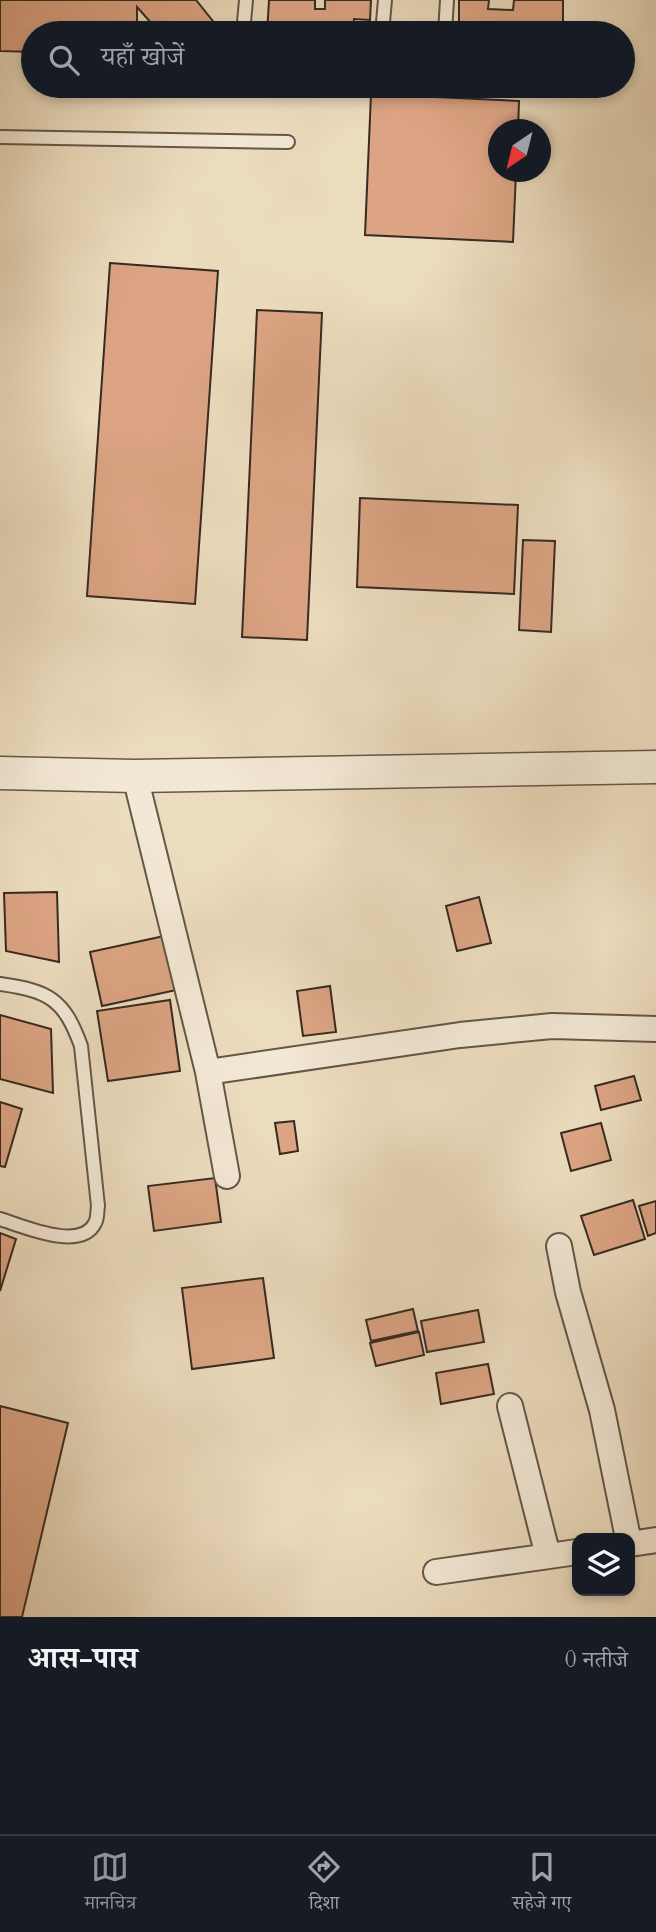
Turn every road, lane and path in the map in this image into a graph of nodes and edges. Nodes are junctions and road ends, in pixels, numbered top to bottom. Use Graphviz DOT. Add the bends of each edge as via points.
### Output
graph roads {
  1 [pos="246,0"];
  2 [pos="385,0"];
  3 [pos="447,0"];
  4 [pos="244,21"];
  5 [pos="383,21"];
  6 [pos="446,21"];
  7 [pos="0,137"];
  8 [pos="288,142"];
  9 [pos="656,767"];
  10 [pos="0,773"];
  11 [pos="135,776"];
  12 [pos="0,984"];
  13 [pos="656,1029"];
  14 [pos="208,1072"];
  15 [pos="227,1176"];
  16 [pos="0,1219"];
  17 [pos="559,1246"];
  18 [pos="510,1406"];
  19 [pos="627,1533"];
  20 [pos="656,1540"];
  21 [pos="635,1543"];
  22 [pos="572,1553"];
  23 [pos="548,1556"];
  24 [pos="436,1572"];
  1 -- 4 [label="lane"];
  2 -- 5 [label="lane"];
  3 -- 6 [label="lane"];
  7 -- 8 [label="lane"];
  9 -- 11 [label="street"];
  10 -- 11 [label="street"];
  11 -- 14 [label="street"];
  12 -- 16 [label="lane" via="57,1002 72,1023 80,1046 98,1206 96,1222 87,1233 72,1237"];
  13 -- 14 [label="street" via="552,1026"];
  14 -- 15 [label="street"];
  17 -- 19 [label="street" via="603,1410"];
  18 -- 23 [label="street"];
  20 -- 21 [label="street"];
  22 -- 23 [label="street"];
  23 -- 24 [label="street"];
}
